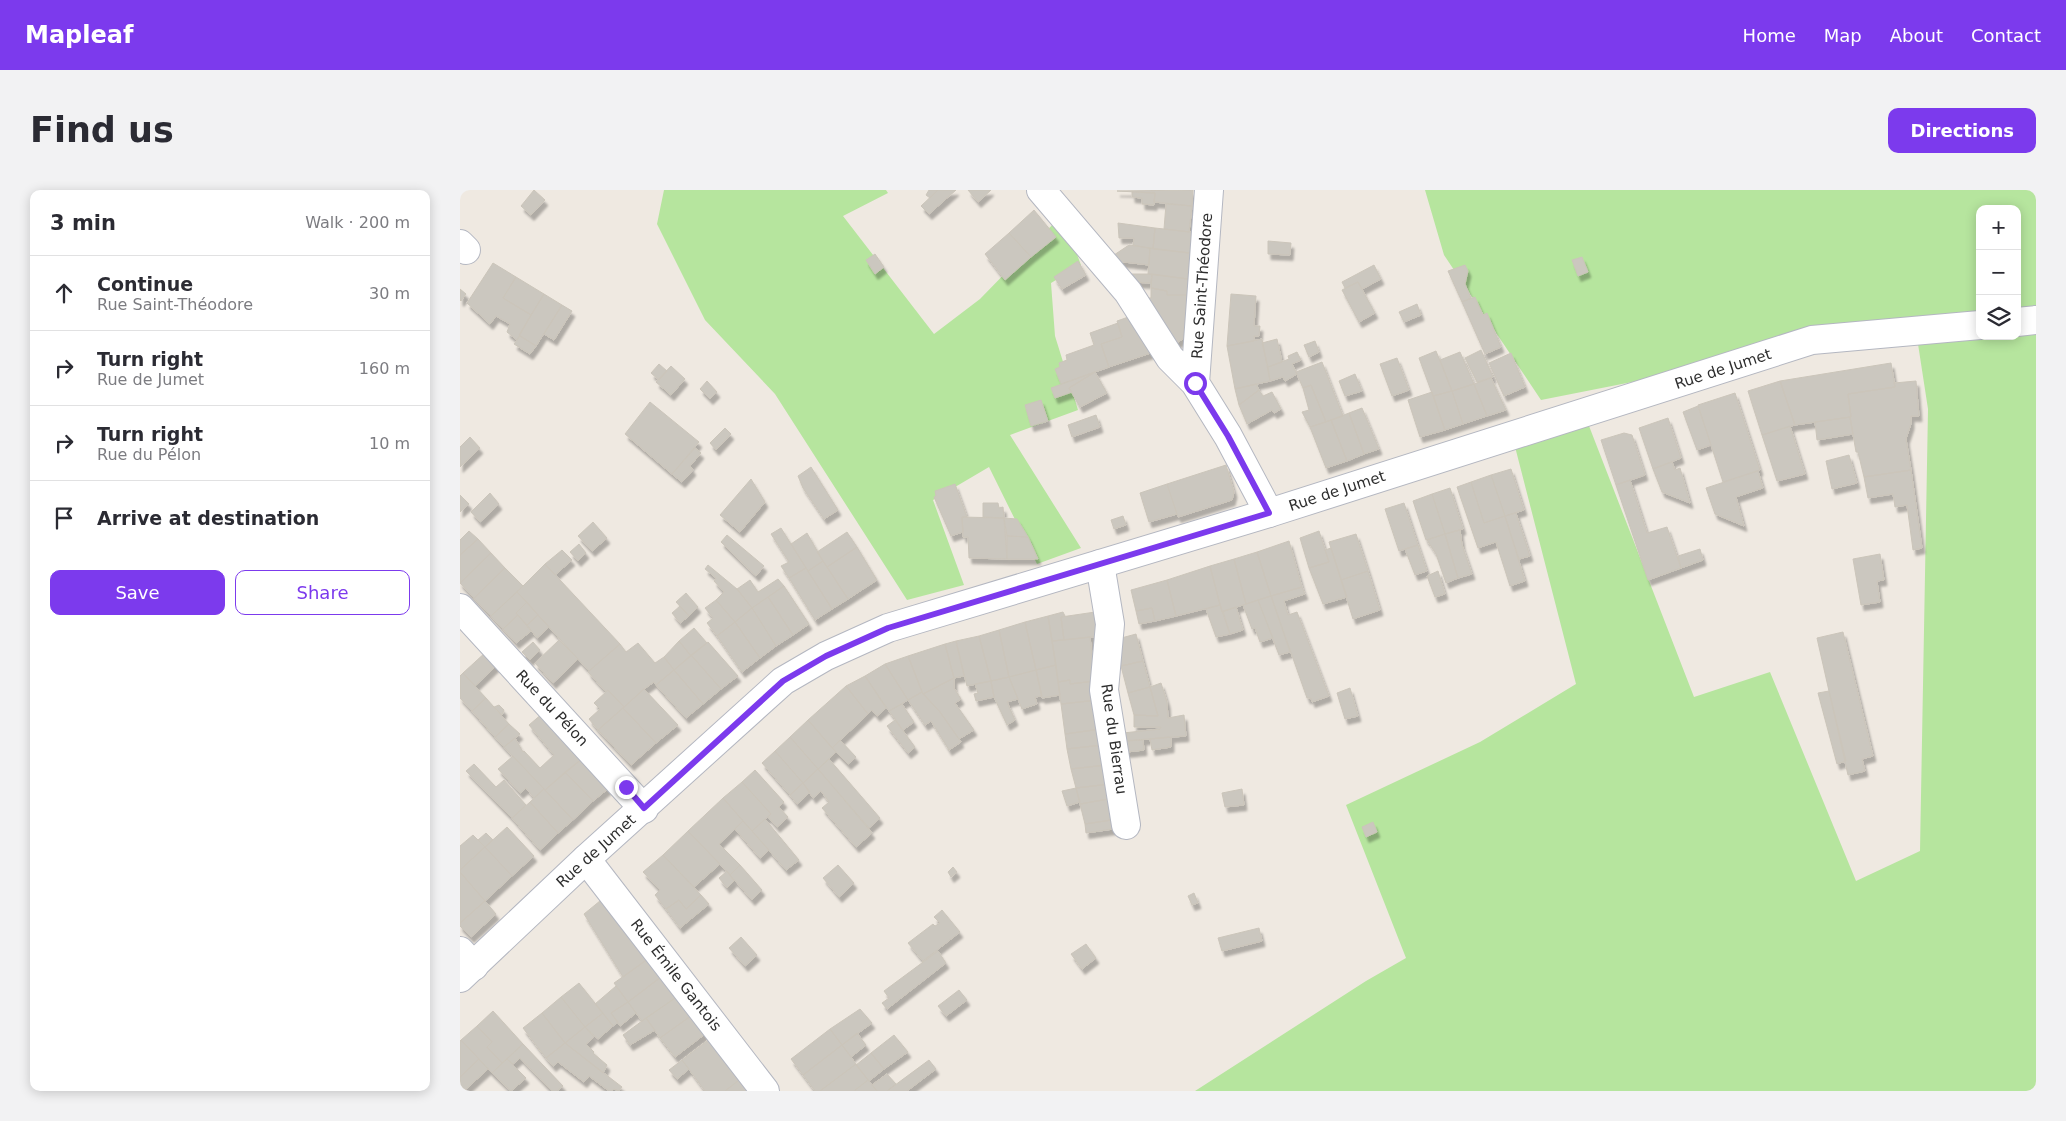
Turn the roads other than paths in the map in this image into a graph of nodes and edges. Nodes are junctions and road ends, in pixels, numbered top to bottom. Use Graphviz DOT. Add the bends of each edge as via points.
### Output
graph roads {
  1 [pos="1041,190"];
  2 [pos="1208,190"];
  3 [pos="2036,320"];
  4 [pos="2021,322"];
  5 [pos="1976,325"];
  6 [pos="1195,383"];
  7 [pos="1269,513"];
  8 [pos="1100,564"];
  9 [pos="460,608"];
  10 [pos="644,808"];
  11 [pos="1126,825"];
  12 [pos="586,859"];
  13 [pos="465,965"];
  14 [pos="766,1091"];
  1 -- 6 [label="street, Rue Saint-Théodore" via="1128,292 1170,358"];
  2 -- 6 [label="street, Rue Saint-Théodore"];
  3 -- 4 [label="street"];
  5 -- 7 [label="street, Rue de Jumet" via="1812,340"];
  6 -- 7 [label="street, Rue Saint-Théodore"];
  7 -- 8 [label="street, Rue de Jumet"];
  8 -- 10 [label="street, Rue de Jumet" via="888,628 826,656 783,681"];
  8 -- 11 [label="street, Rue du Bierrau" via="1110,624 1104,690"];
  9 -- 10 [label="street, Rue du Pélon"];
  10 -- 12 [label="street, Rue de Jumet"];
  12 -- 13 [label="street, Rue de Jumet"];
  12 -- 14 [label="street, Rue Émile Gantois"];
}
